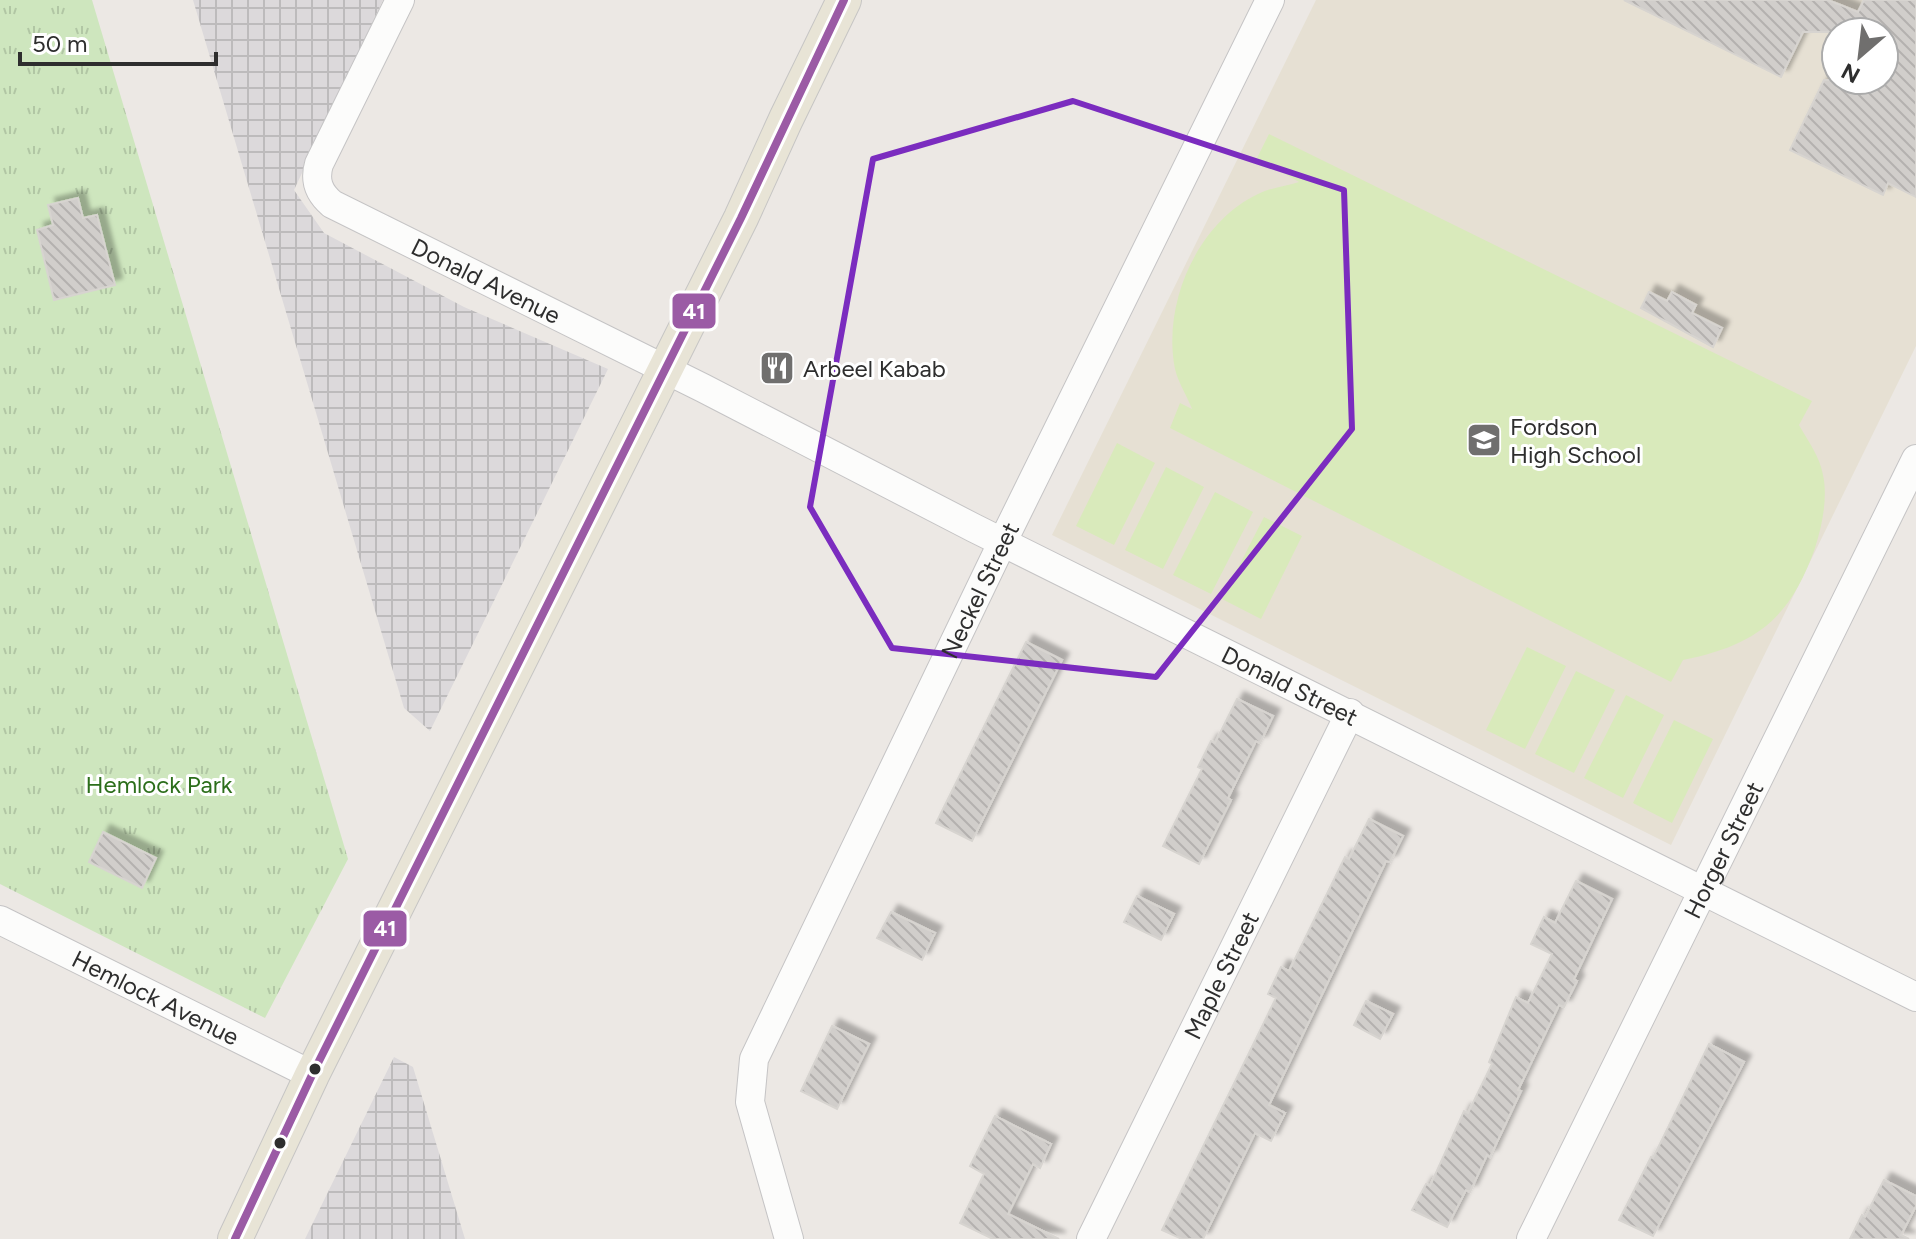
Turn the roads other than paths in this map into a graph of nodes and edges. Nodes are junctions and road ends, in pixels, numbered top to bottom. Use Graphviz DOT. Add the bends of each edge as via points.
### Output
graph roads {
  1 [pos="400,0"];
  2 [pos="844,0"];
  3 [pos="1270,0"];
  4 [pos="665,369"];
  5 [pos="1916,459"];
  6 [pos="1003,541"];
  7 [pos="1350,713"];
  8 [pos="1703,889"];
  9 [pos="0,920"];
  10 [pos="1916,997"];
  11 [pos="312,1075"];
  12 [pos="235,1239"];
  13 [pos="789,1239"];
  14 [pos="1091,1239"];
  15 [pos="1531,1239"];
  1 -- 4 [label="street, Donald Avenue" via="319,164 317,183 323,196"];
  2 -- 4 [label="main road"];
  3 -- 6 [label="street, Neckel Street"];
  4 -- 6 [label="street, Donald Street"];
  4 -- 11 [label="main road"];
  5 -- 8 [label="street, Horger Street"];
  6 -- 7 [label="street, Donald Street"];
  6 -- 13 [label="street, Neckel Street" via="754,1059 750,1102"];
  7 -- 8 [label="street, Donald Street"];
  7 -- 14 [label="street, Maple Street"];
  8 -- 10 [label="street, Donald Street"];
  8 -- 15 [label="street, Horger Street"];
  9 -- 11 [label="street, Hemlock Avenue"];
  11 -- 12 [label="main road"];
}
